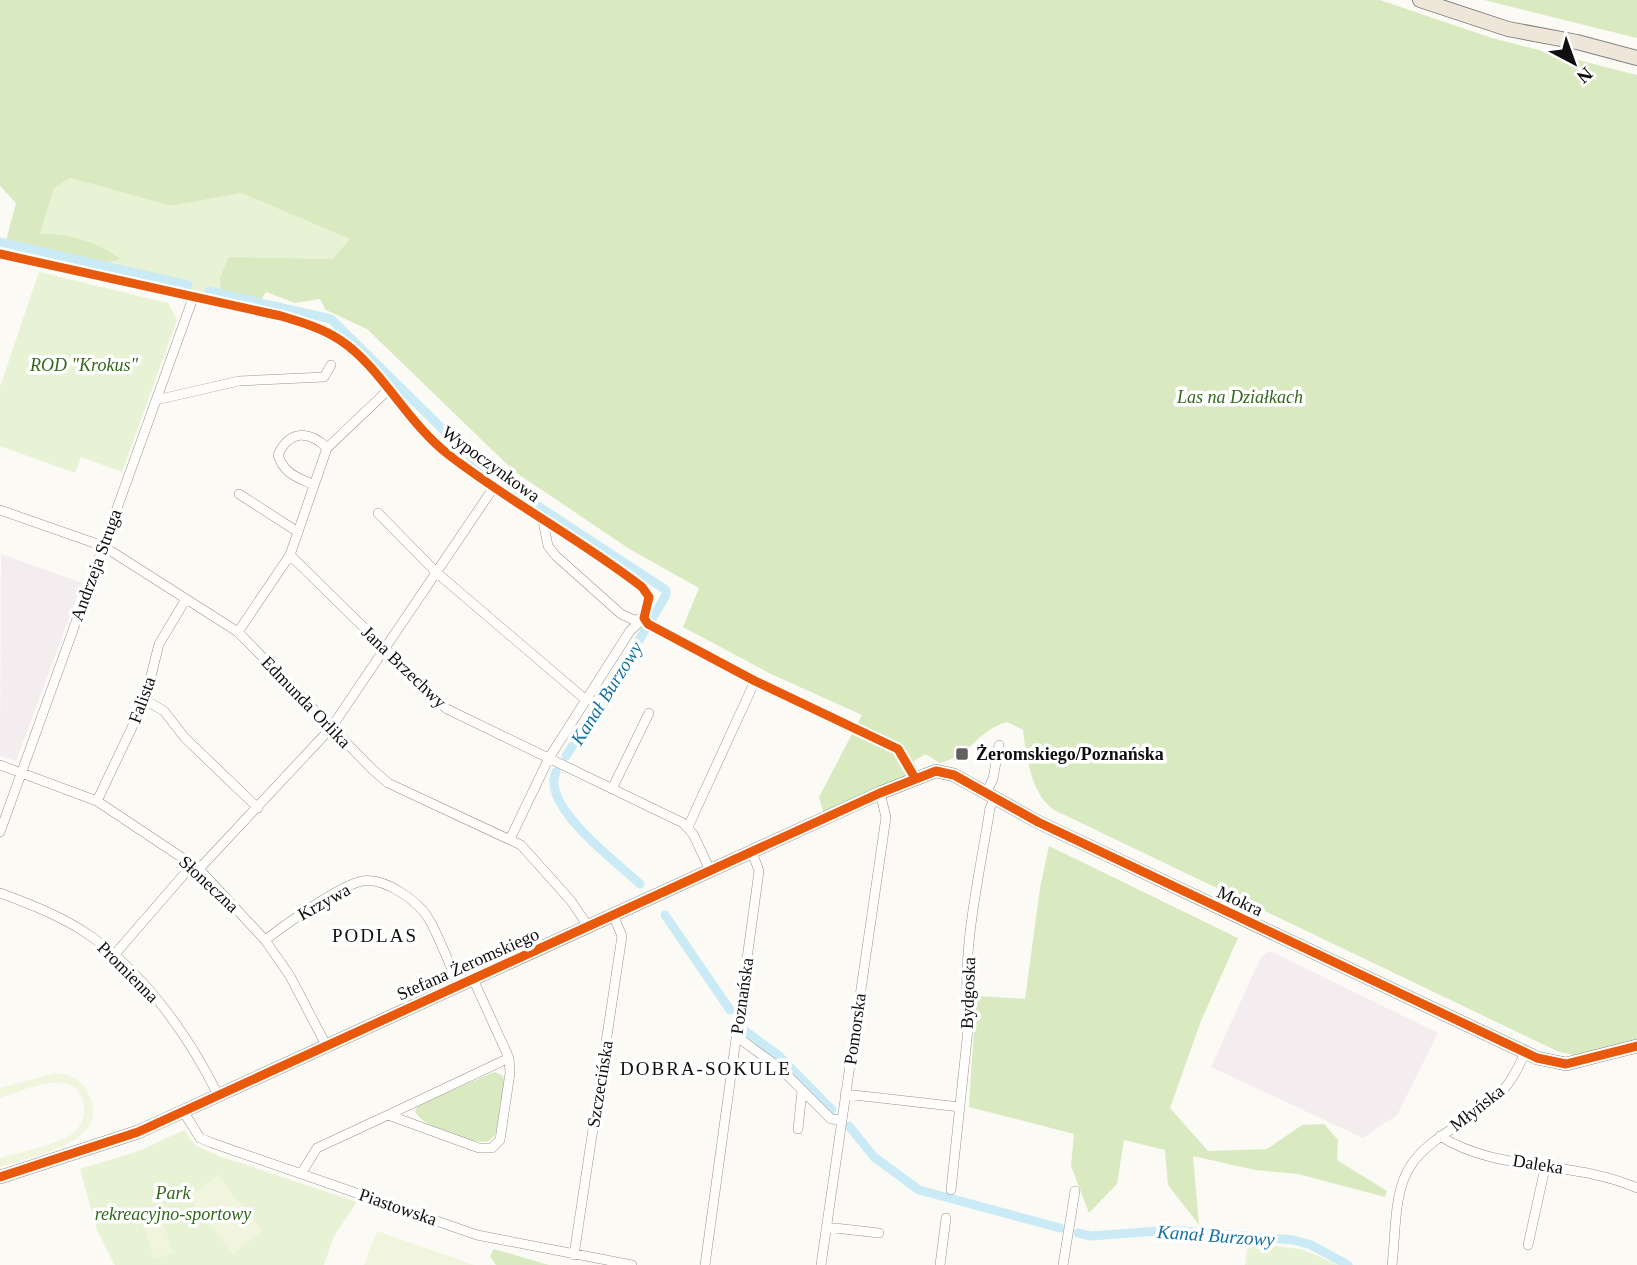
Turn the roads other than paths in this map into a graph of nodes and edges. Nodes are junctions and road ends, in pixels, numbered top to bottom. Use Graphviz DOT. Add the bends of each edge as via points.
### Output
graph roads {
  1 [pos="1420,0"];
  2 [pos="1637,60"];
  3 [pos="0,254"];
  4 [pos="193,299"];
  5 [pos="331,365"];
  6 [pos="387,391"];
  7 [pos="156,400"];
  8 [pos="327,448"];
  9 [pos="314,485"];
  10 [pos="494,487"];
  11 [pos="239,494"];
  12 [pos="0,510"];
  13 [pos="378,513"];
  14 [pos="543,521"];
  15 [pos="298,532"];
  16 [pos="103,546"];
  17 [pos="290,555"];
  18 [pos="437,573"];
  19 [pos="186,599"];
  20 [pos="644,618"];
  21 [pos="238,632"];
  22 [pos="385,650"];
  23 [pos="755,681"];
  24 [pos="145,700"];
  25 [pos="586,701"];
  26 [pos="649,713"];
  27 [pos="331,728"];
  28 [pos="999,745"];
  29 [pos="549,758"];
  30 [pos="0,765"];
  31 [pos="946,771"];
  32 [pos="21,772"];
  33 [pos="915,778"];
  34 [pos="612,789"];
  35 [pos="880,793"];
  36 [pos="990,795"];
  37 [pos="97,801"];
  38 [pos="258,808"];
  39 [pos="688,827"];
  40 [pos="0,832"];
  41 [pos="510,839"];
  42 [pos="752,852"];
  43 [pos="196,867"];
  44 [pos="710,870"];
  45 [pos="0,893"];
  46 [pos="613,915"];
  47 [pos="588,926"];
  48 [pos="265,940"];
  49 [pos="115,954"];
  50 [pos="473,979"];
  51 [pos="458,986"];
  52 [pos="736,1036"];
  53 [pos="326,1045"];
  54 [pos="1637,1046"];
  55 [pos="1525,1053"];
  56 [pos="509,1058"];
  57 [pos="802,1091"];
  58 [pos="845,1094"];
  59 [pos="218,1095"];
  60 [pos="960,1107"];
  61 [pos="183,1111"];
  62 [pos="388,1115"];
  63 [pos="841,1120"];
  64 [pos="798,1129"];
  65 [pos="1440,1136"];
  66 [pos="1545,1168"];
  67 [pos="301,1174"];
  68 [pos="0,1177"];
  69 [pos="1637,1188"];
  70 [pos="951,1190"];
  71 [pos="1075,1191"];
  72 [pos="946,1218"];
  73 [pos="826,1227"];
  74 [pos="880,1233"];
  75 [pos="1528,1245"];
  76 [pos="574,1255"];
  77 [pos="632,1265"];
  78 [pos="705,1265"];
  79 [pos="821,1265"];
  80 [pos="940,1265"];
  81 [pos="1063,1265"];
  82 [pos="1392,1265"];
  1 -- 2 [label="main road" via="1555,46 1609,59"];
  3 -- 4 [label="street, Wypoczynkowa"];
  4 -- 6 [label="street, Wypoczynkowa" via="295,320 331,335 370,368"];
  4 -- 7 [label="street, Andrzeja Struga"];
  5 -- 7 [label="street" via="324,377 239,382"];
  6 -- 8 [label="street"];
  6 -- 10 [label="street, Wypoczynkowa" via="440,448"];
  7 -- 16 [label="street, Andrzeja Struga"];
  8 -- 9 [label="street"];
  8 -- 9 [label="street" via="306,434 293,436 278,455 290,474"];
  9 -- 15 [label="street"];
  10 -- 14 [label="street, Wypoczynkowa"];
  10 -- 18 [label="street"];
  11 -- 15 [label="street"];
  12 -- 16 [label="street, Edmunda Orlika"];
  13 -- 18 [label="street"];
  14 -- 20 [label="street, Wypoczynkowa" via="548,546 556,556 621,614 634,620"];
  14 -- 20 [label="street, Wypoczynkowa" via="642,587 649,597"];
  15 -- 17 [label="street"];
  16 -- 19 [label="street, Edmunda Orlika"];
  16 -- 32 [label="street, Andrzeja Struga"];
  17 -- 21 [label="street"];
  17 -- 22 [label="street, Jana Brzechwy"];
  18 -- 22 [label="street"];
  18 -- 25 [label="street"];
  19 -- 21 [label="street, Edmunda Orlika"];
  19 -- 24 [label="street, Falista" via="159,644"];
  20 -- 23 [label="street, Wypoczynkowa" via="654,628"];
  20 -- 25 [label="street" via="630,631"];
  21 -- 27 [label="street, Edmunda Orlika"];
  22 -- 27 [label="street"];
  22 -- 29 [label="street, Jana Brzechwy" via="447,709"];
  23 -- 33 [label="street, Wypoczynkowa" via="898,750"];
  23 -- 39 [label="street"];
  24 -- 37 [label="street, Falista"];
  24 -- 38 [label="street" via="164,711 185,738"];
  25 -- 29 [label="street"];
  26 -- 34 [label="street"];
  27 -- 38 [label="street"];
  27 -- 41 [label="street, Edmunda Orlika" via="388,783"];
  28 -- 36 [label="street, Bydgoska"];
  29 -- 34 [label="street, Jana Brzechwy"];
  29 -- 41 [label="street"];
  30 -- 32 [label="street, Słoneczna"];
  31 -- 33 [label="street, Stefana Żeromskiego"];
  31 -- 36 [label="street, Mokra"];
  32 -- 37 [label="street, Słoneczna"];
  32 -- 40 [label="street, Andrzeja Struga"];
  33 -- 35 [label="street, Stefana Żeromskiego"];
  34 -- 39 [label="street, Jana Brzechwy"];
  35 -- 42 [label="street, Stefana Żeromskiego"];
  35 -- 58 [label="street, Pomorska" via="886,817"];
  36 -- 55 [label="street, Mokra"];
  36 -- 60 [label="street, Bydgoska" via="969,957 969,1020"];
  37 -- 43 [label="street, Słoneczna"];
  38 -- 43 [label="street"];
  39 -- 44 [label="street"];
  41 -- 47 [label="street, Edmunda Orlika" via="564,893"];
  42 -- 44 [label="street, Stefana Żeromskiego"];
  42 -- 52 [label="street, Poznańska" via="759,871"];
  43 -- 48 [label="street, Słoneczna"];
  43 -- 49 [label="street"];
  44 -- 46 [label="street, Stefana Żeromskiego"];
  45 -- 49 [label="street, Promienna" via="65,920"];
  46 -- 47 [label="street, Stefana Żeromskiego"];
  46 -- 76 [label="street, Szczecińska" via="622,936"];
  47 -- 50 [label="street, Stefana Żeromskiego"];
  48 -- 51 [label="street, Krzywa" via="304,911 363,881 383,884 415,902 429,919"];
  48 -- 53 [label="street, Słoneczna" via="290,976"];
  49 -- 59 [label="street, Promienna" via="178,1027"];
  50 -- 51 [label="street, Stefana Żeromskiego"];
  50 -- 56 [label="street"];
  51 -- 53 [label="street, Stefana Żeromskiego"];
  52 -- 57 [label="street"];
  52 -- 78 [label="street, Poznańska"];
  53 -- 59 [label="street, Stefana Żeromskiego"];
  54 -- 55 [label="street" via="1560,1064"];
  55 -- 65 [label="street, Młyńska" via="1499,1095"];
  56 -- 62 [label="street"];
  56 -- 62 [label="street" via="500,1140 492,1148 479,1148"];
  57 -- 63 [label="street" via="831,1119"];
  57 -- 64 [label="street"];
  58 -- 60 [label="street"];
  58 -- 63 [label="street, Pomorska"];
  59 -- 61 [label="street, Stefana Żeromskiego"];
  60 -- 70 [label="street, Bydgoska"];
  61 -- 67 [label="street, Piastowska" via="200,1138"];
  61 -- 68 [label="street, Stefana Żeromskiego" via="112,1143"];
  62 -- 67 [label="street" via="317,1148"];
  63 -- 73 [label="street, Pomorska"];
  65 -- 66 [label="street, Daleka" via="1457,1147"];
  65 -- 82 [label="street, Młyńska" via="1411,1165 1404,1180"];
  66 -- 69 [label="street, Daleka" via="1580,1170"];
  66 -- 75 [label="street"];
  67 -- 76 [label="street, Piastowska" via="477,1234"];
  71 -- 81 [label="street"];
  72 -- 80 [label="street"];
  73 -- 74 [label="street"];
  73 -- 79 [label="street, Pomorska"];
  76 -- 77 [label="street, Piastowska"];
}
